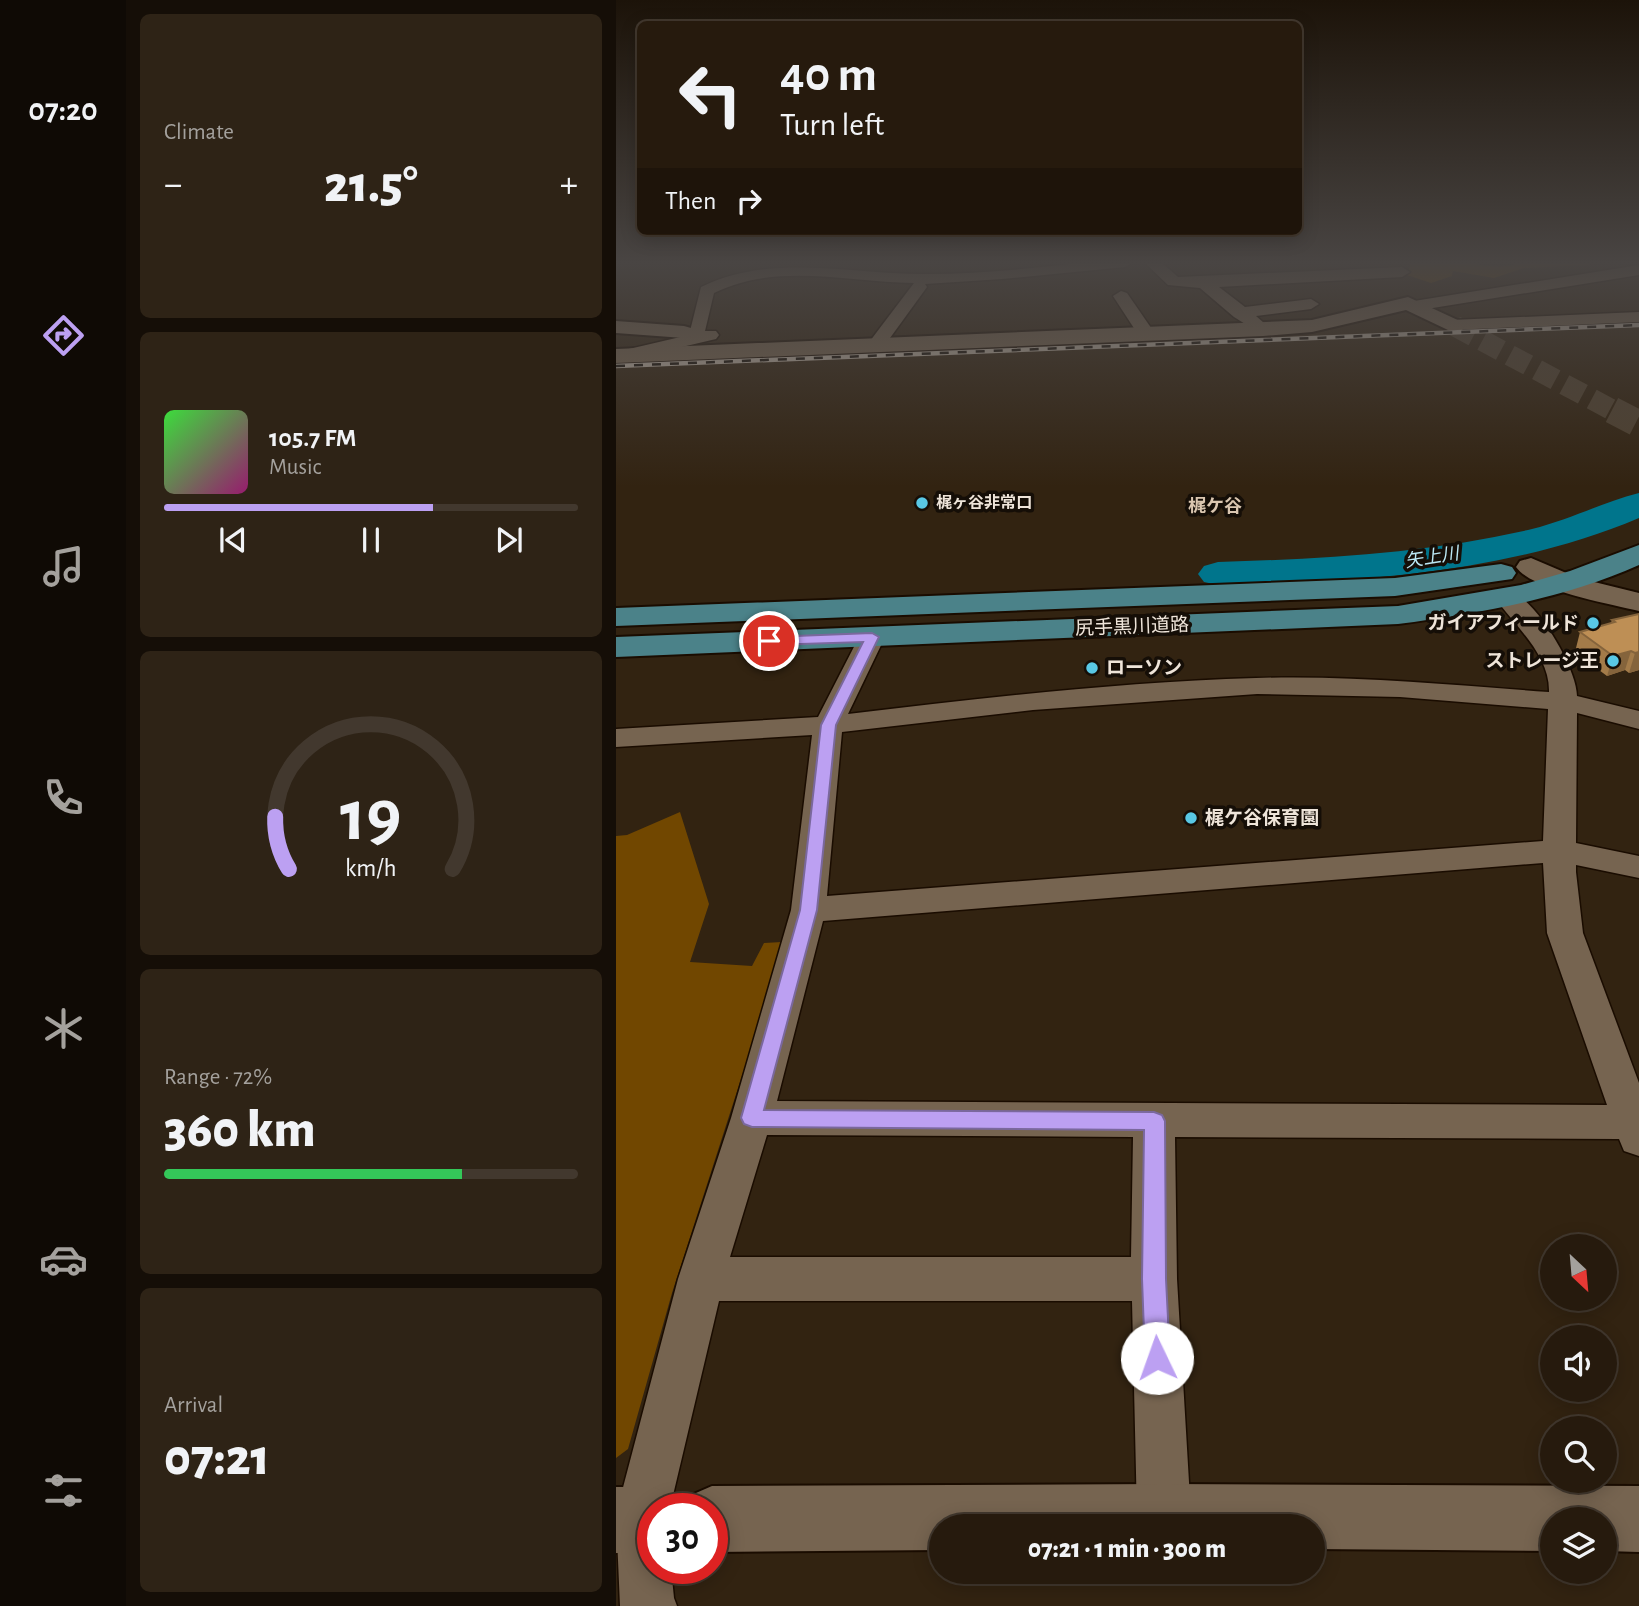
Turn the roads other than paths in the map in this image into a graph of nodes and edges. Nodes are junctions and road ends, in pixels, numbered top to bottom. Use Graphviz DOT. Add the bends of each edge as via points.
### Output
graph roads {
  1 [pos="692,337"];
  2 [pos="777,337"];
  3 [pos="878,337"];
  4 [pos="1093,337"];
  5 [pos="871,345"];
  6 [pos="619,356"];
  7 [pos="1639,531"];
  8 [pos="1639,554"];
  9 [pos="1531,567"];
  10 [pos="1567,584"];
  11 [pos="1508,598"];
  12 [pos="1639,603"];
  13 [pos="616,617"];
  14 [pos="872,637"];
  15 [pos="616,647"];
  16 [pos="1563,702"];
  17 [pos="1639,720"];
  18 [pos="828,725"];
  19 [pos="616,738"];
  20 [pos="1560,851"];
  21 [pos="1639,867"];
  22 [pos="808,910"];
  23 [pos="752,1118"];
  24 [pos="1154,1121"];
  25 [pos="1637,1127"];
  26 [pos="701,1279"];
  27 [pos="1154,1279"];
  28 [pos="644,1493"];
  29 [pos="1164,1514"];
  30 [pos="1325,1517"];
  31 [pos="929,1518"];
  32 [pos="728,1519"];
  33 [pos="1639,1519"];
  34 [pos="644,1584"];
  35 [pos="649,1606"];
  1 -- 6 [label="street"];
  2 -- 5 [label="street"];
  3 -- 5 [label="street"];
  4 -- 5 [label="street"];
  5 -- 6 [label="street"];
  7 -- 9 [label="main road, 尻手黒川道路"];
  8 -- 10 [label="main road, 尻手黒川道路"];
  9 -- 10 [label="street"];
  9 -- 13 [label="main road, 尻手黒川道路" via="1469,580 1395,587"];
  10 -- 11 [label="main road, 尻手黒川道路"];
  10 -- 12 [label="street"];
  11 -- 14 [label="main road, 尻手黒川道路" via="1385,616"];
  11 -- 16 [label="street" via="1552,656 1563,686"];
  14 -- 15 [label="main road, 尻手黒川道路"];
  14 -- 18 [label="street"];
  16 -- 17 [label="street"];
  16 -- 18 [label="street" via="1400,689 1257,686 1033,701"];
  16 -- 20 [label="street"];
  18 -- 19 [label="street"];
  18 -- 22 [label="street"];
  20 -- 21 [label="street"];
  20 -- 22 [label="street"];
  20 -- 25 [label="street" via="1565,933"];
  22 -- 23 [label="street"];
  23 -- 24 [label="street"];
  23 -- 26 [label="street"];
  24 -- 25 [label="street"];
  24 -- 27 [label="street"];
  26 -- 27 [label="street"];
  26 -- 28 [label="street"];
  27 -- 29 [label="street"];
  30 -- 33 [label="street"];
  31 -- 32 [label="street"];
  34 -- 35 [label="street"];
}
